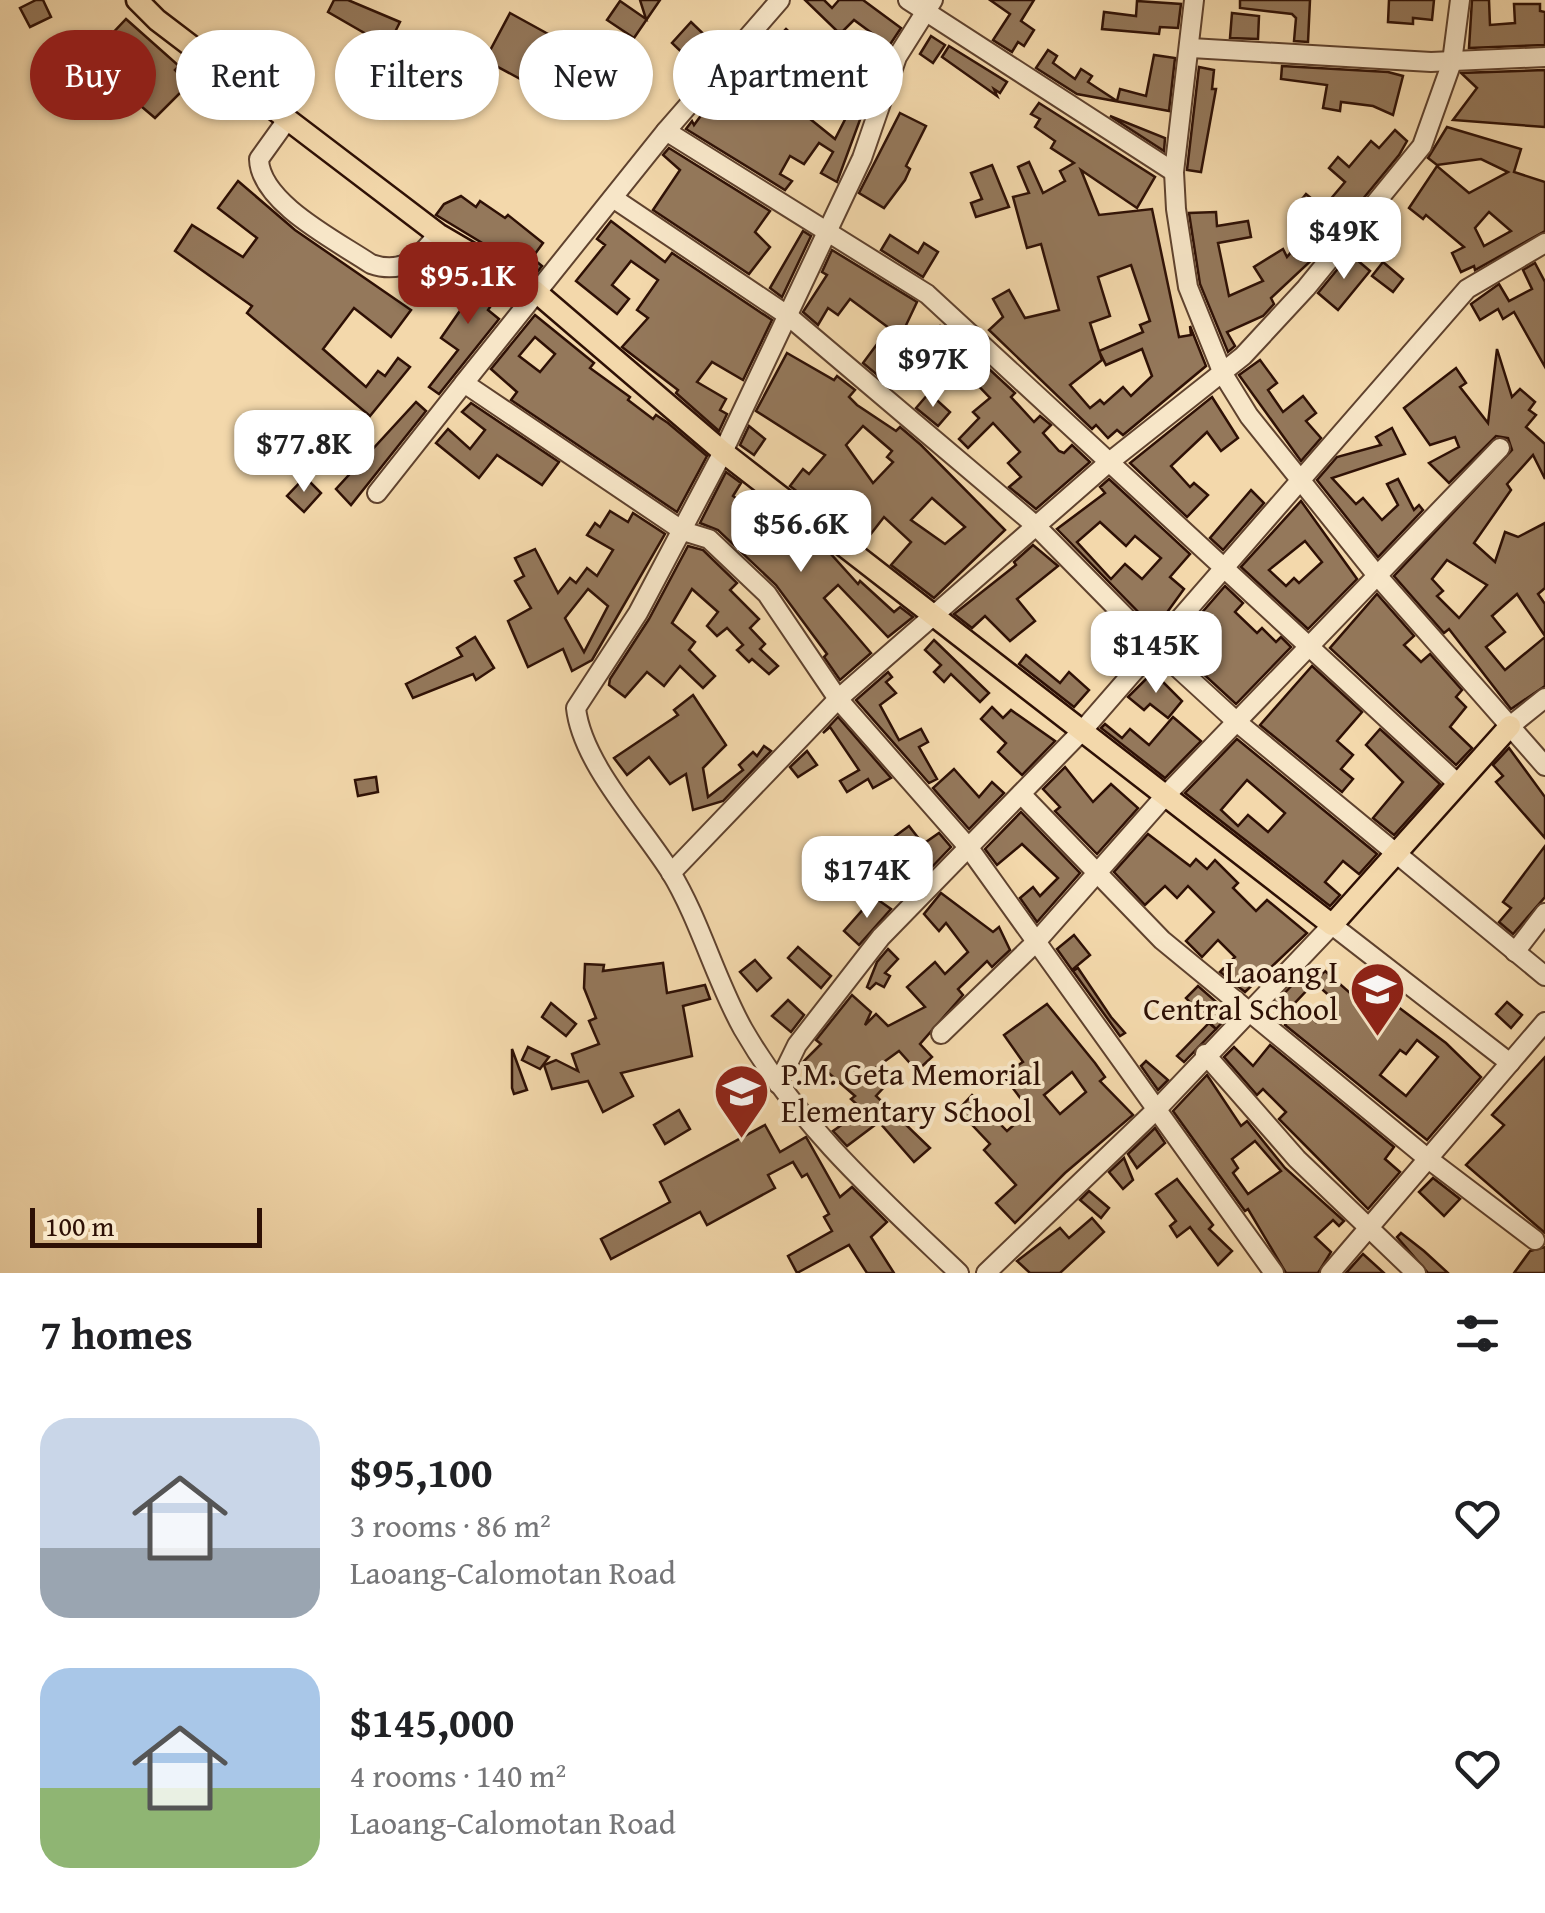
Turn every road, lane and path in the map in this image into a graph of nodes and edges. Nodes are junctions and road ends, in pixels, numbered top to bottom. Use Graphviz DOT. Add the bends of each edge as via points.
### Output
graph roads {
  1 [pos="137,0"];
  2 [pos="780,0"];
  3 [pos="908,0"];
  4 [pos="1194,0"];
  5 [pos="1448,0"];
  6 [pos="1460,0"];
  7 [pos="929,6"];
  8 [pos="176,31"];
  9 [pos="1191,48"];
  10 [pos="1452,55"];
  11 [pos="1545,57"];
  12 [pos="286,120"];
  13 [pos="666,131"];
  14 [pos="1174,172"];
  15 [pos="613,198"];
  16 [pos="825,230"];
  17 [pos="438,234"];
  18 [pos="1544,245"];
  19 [pos="536,292"];
  20 [pos="787,315"];
  21 [pos="1223,374"];
  22 [pos="464,383"];
  23 [pos="1500,448"];
  24 [pos="723,452"];
  25 [pos="1108,463"];
  26 [pos="1302,480"];
  27 [pos="377,493"];
  28 [pos="1035,525"];
  29 [pos="682,531"];
  30 [pos="1220,568"];
  31 [pos="1376,574"];
  32 [pos="935,616"];
  33 [pos="1155,647"];
  34 [pos="1306,648"];
  35 [pos="1545,698"];
  36 [pos="838,699"];
  37 [pos="1238,723"];
  38 [pos="1510,726"];
  39 [pos="1082,732"];
  40 [pos="1545,766"];
  41 [pos="1457,784"];
  42 [pos="1021,794"];
  43 [pos="1165,796"];
  44 [pos="969,848"];
  45 [pos="1391,854"];
  46 [pos="671,873"];
  47 [pos="1098,874"];
  48 [pos="1545,913"];
  49 [pos="1332,925"];
  50 [pos="1036,942"];
  51 [pos="1515,952"];
  52 [pos="1545,976"];
  53 [pos="1252,1010"];
  54 [pos="1545,1022"];
  55 [pos="941,1034"];
  56 [pos="1205,1054"];
  57 [pos="1510,1063"];
  58 [pos="778,1084"];
  59 [pos="1158,1108"];
  60 [pos="1427,1158"];
  61 [pos="1366,1228"];
  62 [pos="1535,1240"];
  63 [pos="959,1273"];
  64 [pos="986,1273"];
  65 [pos="1274,1273"];
  66 [pos="1330,1273"];
  67 [pos="1416,1273"];
  1 -- 8 [label="main road"];
  2 -- 13 [label="street"];
  3 -- 7 [label="street"];
  4 -- 9 [label="street"];
  5 -- 10 [label="street"];
  6 -- 10 [label="street"];
  7 -- 14 [label="street"];
  7 -- 16 [label="street" via="897,57 862,158"];
  9 -- 10 [label="street"];
  9 -- 14 [label="street"];
  10 -- 11 [label="street"];
  10 -- 21 [label="street" via="1422,146 1306,288"];
  12 -- 17 [label="main road"];
  12 -- 17 [label="street" via="260,159 264,182 283,203 386,269 412,262"];
  13 -- 15 [label="street"];
  13 -- 16 [label="street"];
  14 -- 21 [label="street" via="1188,286"];
  15 -- 19 [label="street"];
  15 -- 20 [label="street"];
  16 -- 20 [label="street"];
  16 -- 25 [label="street" via="927,294"];
  17 -- 19 [label="main road"];
  18 -- 26 [label="street" via="1467,289"];
  19 -- 22 [label="street"];
  19 -- 24 [label="main road"];
  20 -- 24 [label="street"];
  20 -- 28 [label="street"];
  21 -- 25 [label="street"];
  21 -- 26 [label="street"];
  22 -- 27 [label="street"];
  22 -- 29 [label="street"];
  23 -- 31 [label="street"];
  24 -- 29 [label="street"];
  24 -- 32 [label="main road"];
  25 -- 28 [label="street"];
  25 -- 30 [label="street"];
  26 -- 30 [label="street"];
  26 -- 31 [label="street"];
  28 -- 32 [label="street"];
  28 -- 33 [label="street"];
  29 -- 36 [label="street" via="709,540 767,594"];
  29 -- 46 [label="street" via="576,708 585,742"];
  30 -- 33 [label="street"];
  30 -- 34 [label="street"];
  31 -- 34 [label="street"];
  31 -- 38 [label="street"];
  32 -- 36 [label="street"];
  32 -- 39 [label="main road"];
  33 -- 37 [label="street"];
  33 -- 39 [label="street"];
  34 -- 37 [label="street"];
  34 -- 41 [label="street"];
  35 -- 38 [label="street"];
  36 -- 44 [label="street"];
  36 -- 46 [label="street"];
  37 -- 43 [label="street"];
  37 -- 45 [label="street"];
  38 -- 40 [label="street"];
  38 -- 41 [label="main road"];
  39 -- 42 [label="street"];
  39 -- 43 [label="main road"];
  41 -- 45 [label="main road"];
  42 -- 44 [label="street"];
  42 -- 47 [label="street"];
  43 -- 47 [label="street"];
  43 -- 49 [label="main road"];
  44 -- 50 [label="street"];
  44 -- 58 [label="street" via="881,937 797,1046"];
  45 -- 49 [label="main road"];
  45 -- 51 [label="street"];
  46 -- 58 [label="street" via="743,1028"];
  47 -- 50 [label="street"];
  47 -- 53 [label="street" via="1162,940"];
  48 -- 51 [label="street"];
  49 -- 53 [label="street"];
  49 -- 57 [label="street"];
  50 -- 55 [label="street"];
  50 -- 59 [label="street"];
  51 -- 52 [label="street"];
  53 -- 56 [label="street"];
  53 -- 60 [label="street"];
  54 -- 57 [label="street"];
  56 -- 59 [label="street"];
  56 -- 61 [label="street"];
  57 -- 60 [label="street"];
  58 -- 63 [label="street" via="835,1155"];
  59 -- 64 [label="street"];
  59 -- 65 [label="street"];
  60 -- 61 [label="street"];
  60 -- 62 [label="street"];
  61 -- 66 [label="street"];
  61 -- 67 [label="street"];
}
